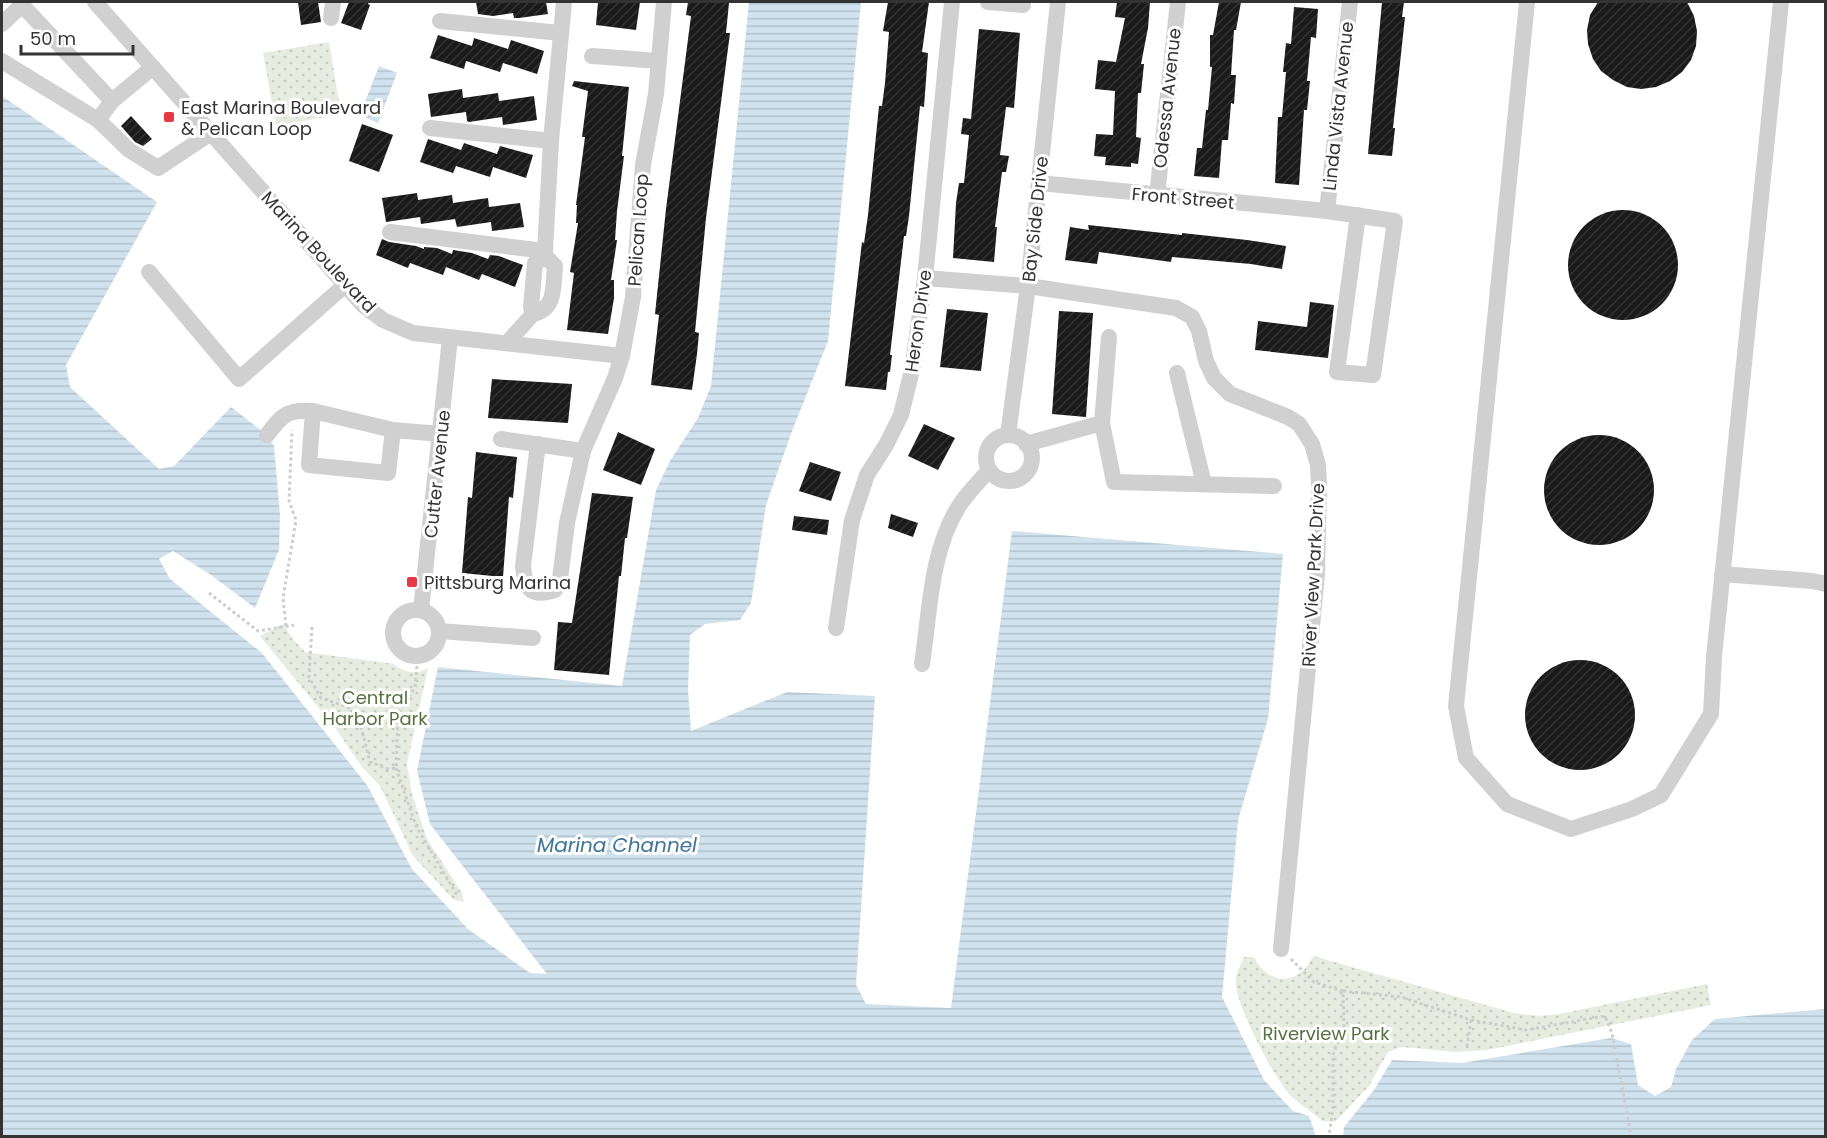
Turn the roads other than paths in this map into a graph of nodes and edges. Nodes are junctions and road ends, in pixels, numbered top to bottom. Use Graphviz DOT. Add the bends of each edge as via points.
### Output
graph roads {
  1 [pos="95,2"];
  2 [pos="564,2"];
  3 [pos="664,2"];
  4 [pos="952,2"];
  5 [pos="988,2"];
  6 [pos="1058,2"];
  7 [pos="1178,2"];
  8 [pos="1350,2"];
  9 [pos="1527,2"];
  10 [pos="1781,2"];
  11 [pos="1023,5"];
  12 [pos="440,21"];
  13 [pos="2,24"];
  14 [pos="561,33"];
  15 [pos="592,56"];
  16 [pos="2,61"];
  17 [pos="659,61"];
  18 [pos="153,67"];
  19 [pos="112,101"];
  20 [pos="98,120"];
  21 [pos="430,128"];
  22 [pos="211,133"];
  23 [pos="551,141"];
  24 [pos="1039,183"];
  25 [pos="1157,195"];
  26 [pos="1327,211"];
  27 [pos="1358,215"];
  28 [pos="390,232"];
  29 [pos="546,254"];
  30 [pos="149,272"];
  31 [pos="925,278"];
  32 [pos="345,285"];
  33 [pos="1028,286"];
  34 [pos="1109,337"];
  35 [pos="450,338"];
  36 [pos="507,344"];
  37 [pos="622,356"];
  38 [pos="1177,374"];
  39 [pos="313,411"];
  40 [pos="1102,423"];
  41 [pos="393,430"];
  42 [pos="441,434"];
  43 [pos="267,435"];
  44 [pos="1008,435"];
  45 [pos="501,439"];
  46 [pos="538,444"];
  47 [pos="1026,444"];
  48 [pos="582,450"];
  49 [pos="989,470"];
  50 [pos="1204,484"];
  51 [pos="1274,486"];
  52 [pos="1722,574"];
  53 [pos="1826,584"];
  54 [pos="421,610"];
  55 [pos="836,628"];
  56 [pos="439,631"];
  57 [pos="532,638"];
  58 [pos="922,664"];
  59 [pos="1281,949"];
  1 -- 18 [label="street, Marina Boulevard"];
  2 -- 14 [label="street"];
  3 -- 17 [label="street, Pelican Loop"];
  4 -- 31 [label="street, Heron Drive"];
  5 -- 11 [label="street"];
  6 -- 24 [label="street, Bay Side Drive"];
  7 -- 25 [label="street, Odessa Avenue"];
  8 -- 26 [label="street, Linda Vista Avenue"];
  9 -- 52 [label="street" via="1456,706 1466,758 1507,804 1571,829 1661,795 1711,714"];
  10 -- 52 [label="street"];
  12 -- 14 [label="street"];
  13 -- 19 [label="street" via="22,5"];
  14 -- 23 [label="street"];
  15 -- 17 [label="street"];
  16 -- 20 [label="street"];
  17 -- 37 [label="street, Pelican Loop" via="643,165 633,297"];
  18 -- 19 [label="street"];
  18 -- 22 [label="street, Marina Boulevard"];
  19 -- 20 [label="street"];
  20 -- 22 [label="street" via="129,150 158,168"];
  21 -- 23 [label="street"];
  22 -- 32 [label="street, Marina Boulevard"];
  23 -- 29 [label="street"];
  24 -- 25 [label="street, Front Street"];
  24 -- 33 [label="street, Bay Side Drive"];
  25 -- 26 [label="street, Front Street"];
  26 -- 27 [label="street, Front Street"];
  27 -- 27 [label="street, Front Street" via="1395,221 1373,375 1338,372"];
  28 -- 29 [label="street"];
  29 -- 36 [label="street" via="535,264 533,315"];
  30 -- 32 [label="street" via="239,378"];
  31 -- 33 [label="street, River View Park Drive"];
  31 -- 55 [label="street, Heron Drive" via="912,370 901,415 867,475 852,520"];
  32 -- 35 [label="street, Marina Boulevard" via="383,320 413,333"];
  33 -- 44 [label="street, Bay Side Drive"];
  33 -- 59 [label="street, River View Park Drive" via="1176,308 1192,317 1206,361 1230,394 1288,417 1299,424 1312,444 1319,484 1317,574"];
  34 -- 40 [label="street"];
  35 -- 36 [label="street, Marina Boulevard"];
  35 -- 42 [label="street, Cutter Avenue"];
  36 -- 37 [label="street, Marina Boulevard"];
  37 -- 48 [label="street, Pelican Loop"];
  38 -- 50 [label="street"];
  39 -- 41 [label="street"];
  39 -- 41 [label="street" via="309,465 388,473"];
  39 -- 43 [label="street" via="282,415"];
  40 -- 47 [label="street"];
  40 -- 50 [label="street" via="1114,482"];
  41 -- 42 [label="street"];
  42 -- 54 [label="street, Cutter Avenue"];
  44 -- 47 [label="street"];
  44 -- 49 [label="street" via="989,447"];
  45 -- 46 [label="street"];
  46 -- 48 [label="street"];
  46 -- 48 [label="street, Pelican Loop" via="523,566 524,580 537,594 555,591 561,579 567,523"];
  47 -- 49 [label="street" via="1031,463 1019,479 1002,480"];
  49 -- 58 [label="street" via="959,506 937,559"];
  50 -- 51 [label="street"];
  52 -- 53 [label="street"];
  54 -- 56 [label="street" via="435,620"];
  54 -- 56 [label="street" via="412,610 397,619 393,636 399,649 418,656 425,654 436,644"];
  56 -- 57 [label="street"];
}
